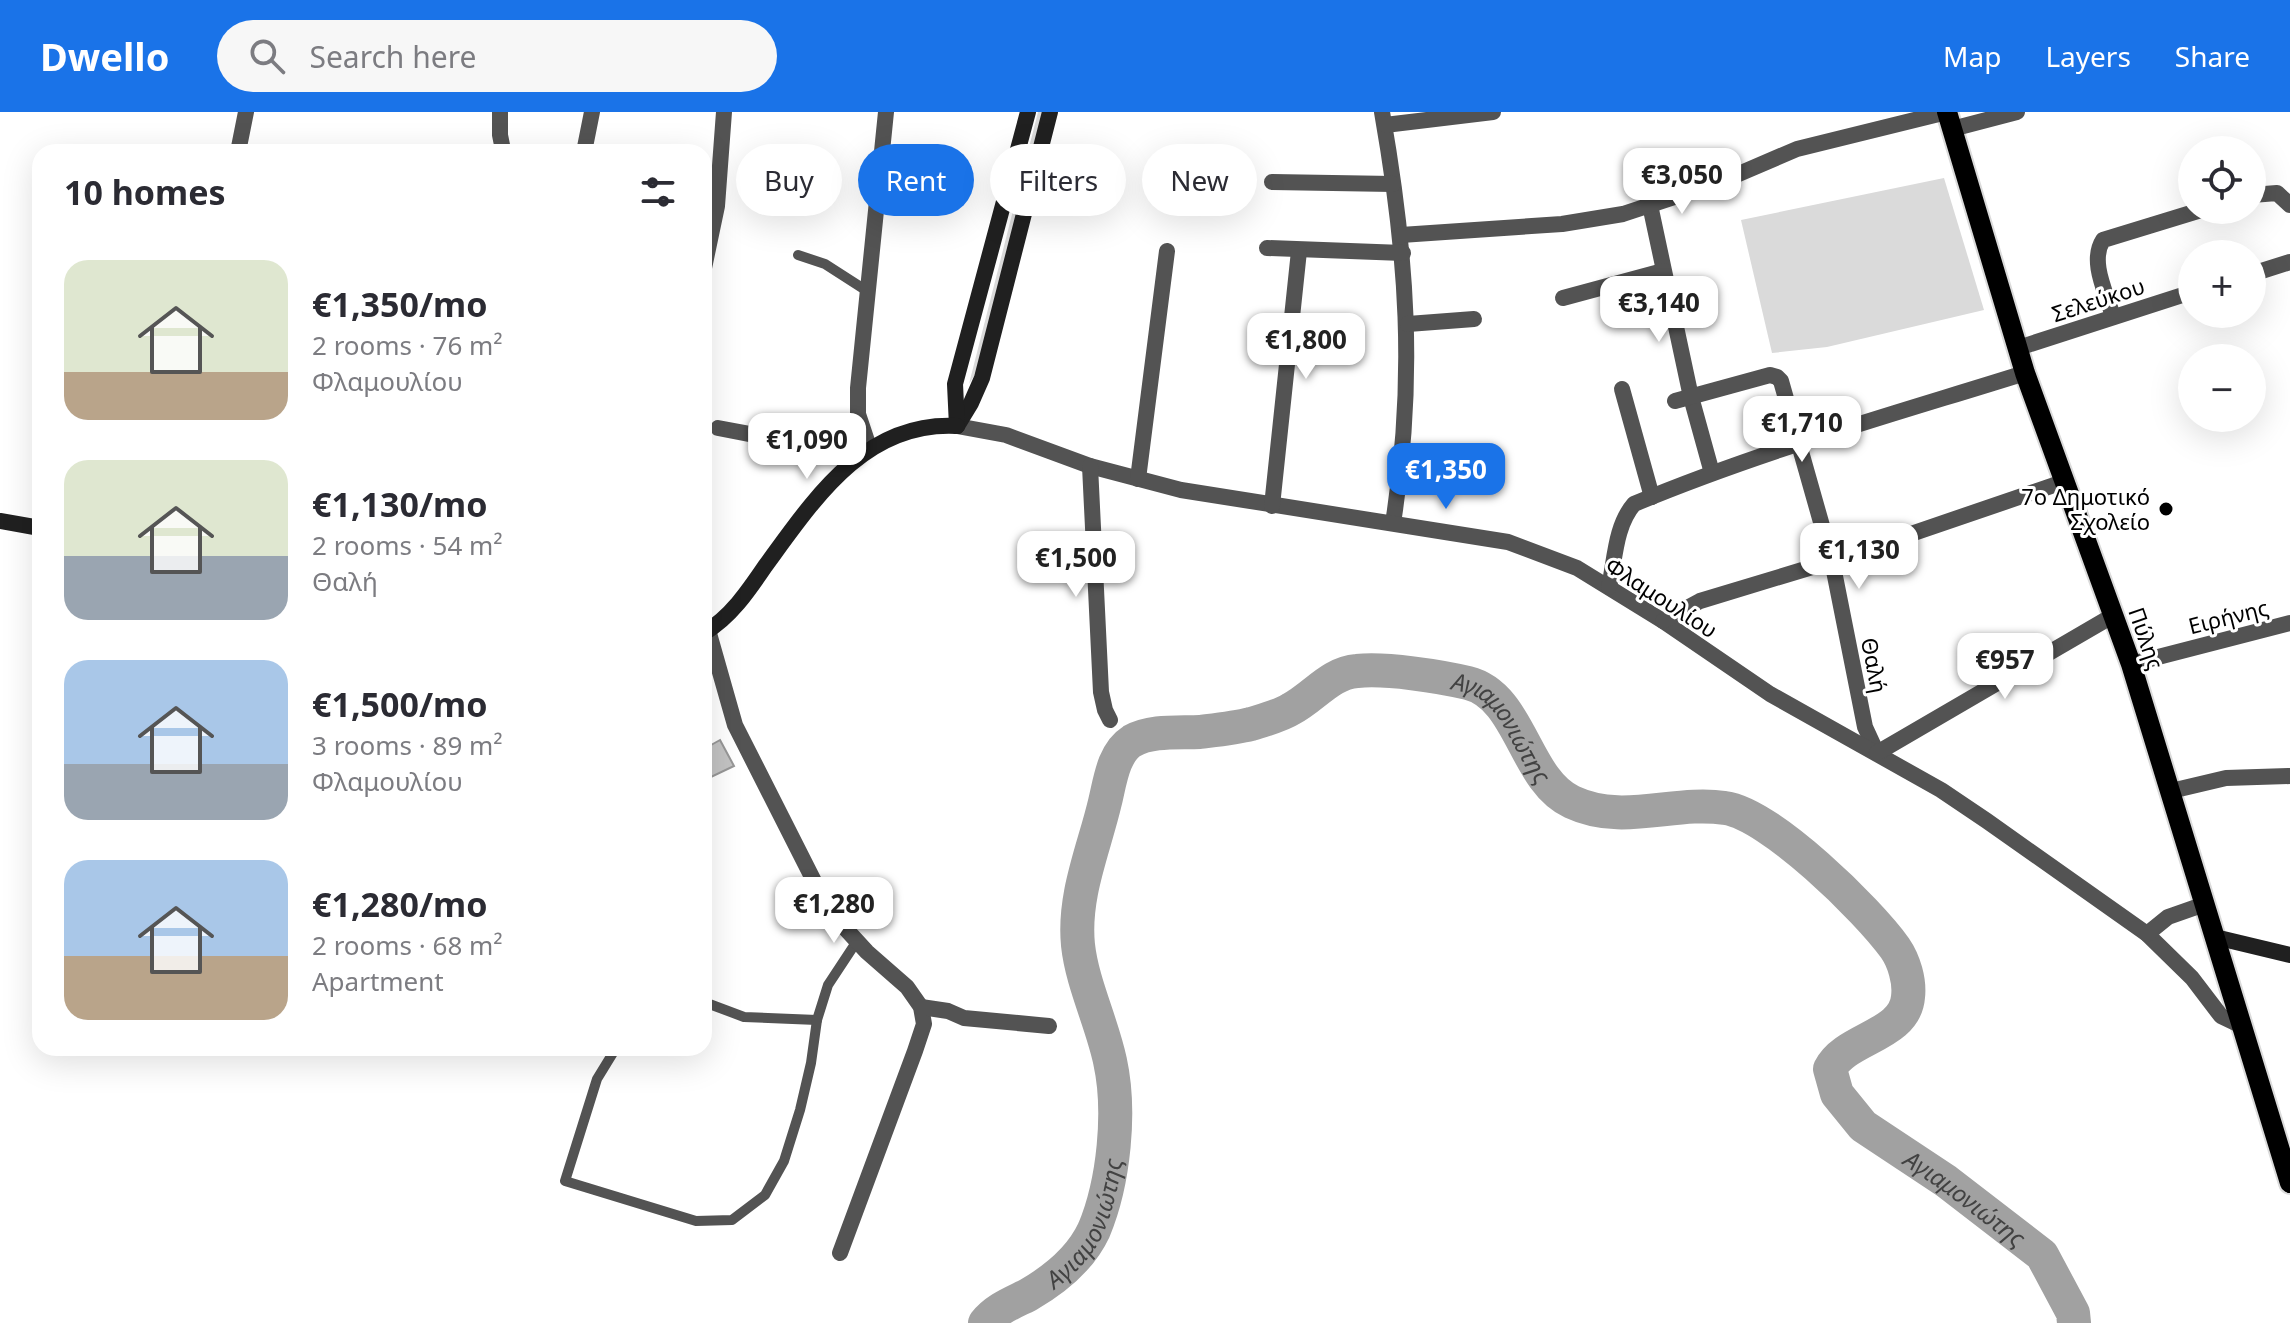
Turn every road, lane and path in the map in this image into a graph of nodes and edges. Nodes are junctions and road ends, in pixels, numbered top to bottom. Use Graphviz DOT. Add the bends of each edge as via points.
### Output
graph roads {
  1 [pos="246,112"];
  2 [pos="500,112"];
  3 [pos="592,112"];
  4 [pos="724,112"];
  5 [pos="886,112"];
  6 [pos="1028,112"];
  7 [pos="1050,112"];
  8 [pos="1493,112"];
  9 [pos="2017,112"];
  10 [pos="1949,118"];
  11 [pos="1383,119"];
  12 [pos="240,144"];
  13 [pos="502,144"];
  14 [pos="586,144"];
  15 [pos="1272,182"];
  16 [pos="1393,184"];
  17 [pos="2266,194"];
  18 [pos="1650,205"];
  19 [pos="2290,205"];
  20 [pos="2178,217"];
  21 [pos="712,230"];
  22 [pos="1401,235"];
  23 [pos="1267,248"];
  24 [pos="1167,251"];
  25 [pos="1299,251"];
  26 [pos="1403,253"];
  27 [pos="798,255"];
  28 [pos="2290,262"];
  29 [pos="2266,270"];
  30 [pos="1663,271"];
  31 [pos="867,291"];
  32 [pos="2178,296"];
  33 [pos="1563,298"];
  34 [pos="2113,317"];
  35 [pos="1474,319"];
  36 [pos="1408,324"];
  37 [pos="2018,348"];
  38 [pos="2025,373"];
  39 [pos="1622,389"];
  40 [pos="1683,399"];
  41 [pos="957,426"];
  42 [pos="718,428"];
  43 [pos="1800,443"];
  44 [pos="864,452"];
  45 [pos="1090,466"];
  46 [pos="1712,473"];
  47 [pos="1138,479"];
  48 [pos="2063,482"];
  49 [pos="1652,497"];
  50 [pos="1272,506"];
  51 [pos="0,521"];
  52 [pos="1393,523"];
  53 [pos="32,527"];
  54 [pos="1832,561"];
  55 [pos="1609,587"];
  56 [pos="2114,615"];
  57 [pos="1663,621"];
  58 [pos="2290,623"];
  59 [pos="712,627"];
  60 [pos="712,652"];
  61 [pos="2131,664"];
  62 [pos="1110,720"];
  63 [pos="1877,753"];
  64 [pos="2290,776"];
  65 [pos="2171,791"];
  66 [pos="2205,904"];
  67 [pos="2147,934"];
  68 [pos="2215,937"];
  69 [pos="857,941"];
  70 [pos="2290,955"];
  71 [pos="712,1005"];
  72 [pos="921,1007"];
  73 [pos="817,1020"];
  74 [pos="1049,1026"];
  75 [pos="2242,1026"];
  76 [pos="611,1056"];
  77 [pos="2290,1183"];
  78 [pos="840,1253"];
  1 -- 12 [label="street"];
  2 -- 13 [label="street"];
  3 -- 14 [label="street"];
  4 -- 21 [label="street"];
  5 -- 31 [label="street"];
  6 -- 41 [label="main road" via="955,384"];
  7 -- 41 [label="main road" via="982,378"];
  8 -- 11 [label="street"];
  9 -- 10 [label="street"];
  10 -- 18 [label="street" via="1797,149 1743,174"];
  10 -- 37 [label="main road, Πύλης"];
  11 -- 16 [label="street"];
  15 -- 16 [label="street"];
  16 -- 22 [label="street"];
  17 -- 19 [label="street" via="2277,193"];
  18 -- 22 [label="street" via="1562,224"];
  18 -- 30 [label="street"];
  20 -- 34 [label="street" via="2103,240 2097,262"];
  22 -- 26 [label="street"];
  23 -- 25 [label="street"];
  24 -- 47 [label="street"];
  25 -- 26 [label="street"];
  25 -- 50 [label="street"];
  26 -- 36 [label="street"];
  27 -- 31 [label="lane" via="825,264"];
  28 -- 29 [label="street"];
  30 -- 33 [label="street"];
  30 -- 40 [label="street"];
  31 -- 44 [label="street" via="857,403"];
  32 -- 34 [label="street, Σελεύκου"];
  34 -- 37 [label="street, Σελεύκου"];
  35 -- 36 [label="street"];
  36 -- 52 [label="street" via="1402,459"];
  37 -- 38 [label="main road, Πύλης"];
  38 -- 43 [label="street"];
  38 -- 48 [label="main road, Πύλης"];
  39 -- 49 [label="street"];
  40 -- 43 [label="street, Θαλή" via="1777,377"];
  40 -- 46 [label="street"];
  41 -- 44 [label="main road" via="913,428"];
  41 -- 45 [label="street, Φλαμουλίου" via="1006,435"];
  42 -- 44 [label="street"];
  43 -- 46 [label="street"];
  43 -- 54 [label="street, Θαλή"];
  44 -- 59 [label="main road" via="816,501 735,606"];
  45 -- 47 [label="street, Φλαμουλίου"];
  45 -- 62 [label="street" via="1101,692"];
  46 -- 49 [label="street"];
  47 -- 50 [label="street, Φλαμουλίου"];
  48 -- 54 [label="street"];
  48 -- 56 [label="main road, Πύλης"];
  49 -- 55 [label="street" via="1625,514"];
  50 -- 52 [label="street, Φλαμουλίου"];
  51 -- 53 [label="main road"];
  52 -- 55 [label="street, Φλαμουλίου" via="1508,542 1560,560"];
  54 -- 57 [label="street" via="1700,601"];
  54 -- 63 [label="street, Θαλή" via="1865,727"];
  55 -- 57 [label="street, Φλαμουλίου"];
  56 -- 61 [label="main road, Πύλης"];
  56 -- 63 [label="street"];
  57 -- 63 [label="street, Φλαμουλίου" via="1770,694"];
  58 -- 61 [label="street, Ειρήνης"];
  60 -- 69 [label="street" via="743,743 816,885"];
  61 -- 65 [label="main road, Πύλης"];
  63 -- 67 [label="street, Φλαμουλίου" via="1941,790"];
  64 -- 65 [label="street" via="2226,778"];
  65 -- 66 [label="main road, Πύλης"];
  66 -- 67 [label="street" via="2168,917"];
  66 -- 68 [label="main road, Πύλης"];
  67 -- 75 [label="street, Φλαμουλίου" via="2221,1016"];
  68 -- 70 [label="main road"];
  68 -- 75 [label="main road, Πύλης"];
  69 -- 72 [label="street"];
  69 -- 73 [label="lane" via="828,985"];
  71 -- 73 [label="lane" via="744,1017"];
  72 -- 74 [label="street" via="964,1018"];
  72 -- 78 [label="street" via="924,1024"];
  73 -- 76 [label="lane" via="784,1161 765,1195 732,1220 696,1221 565,1181 597,1079"];
  75 -- 77 [label="main road, Πύλης"];
}
